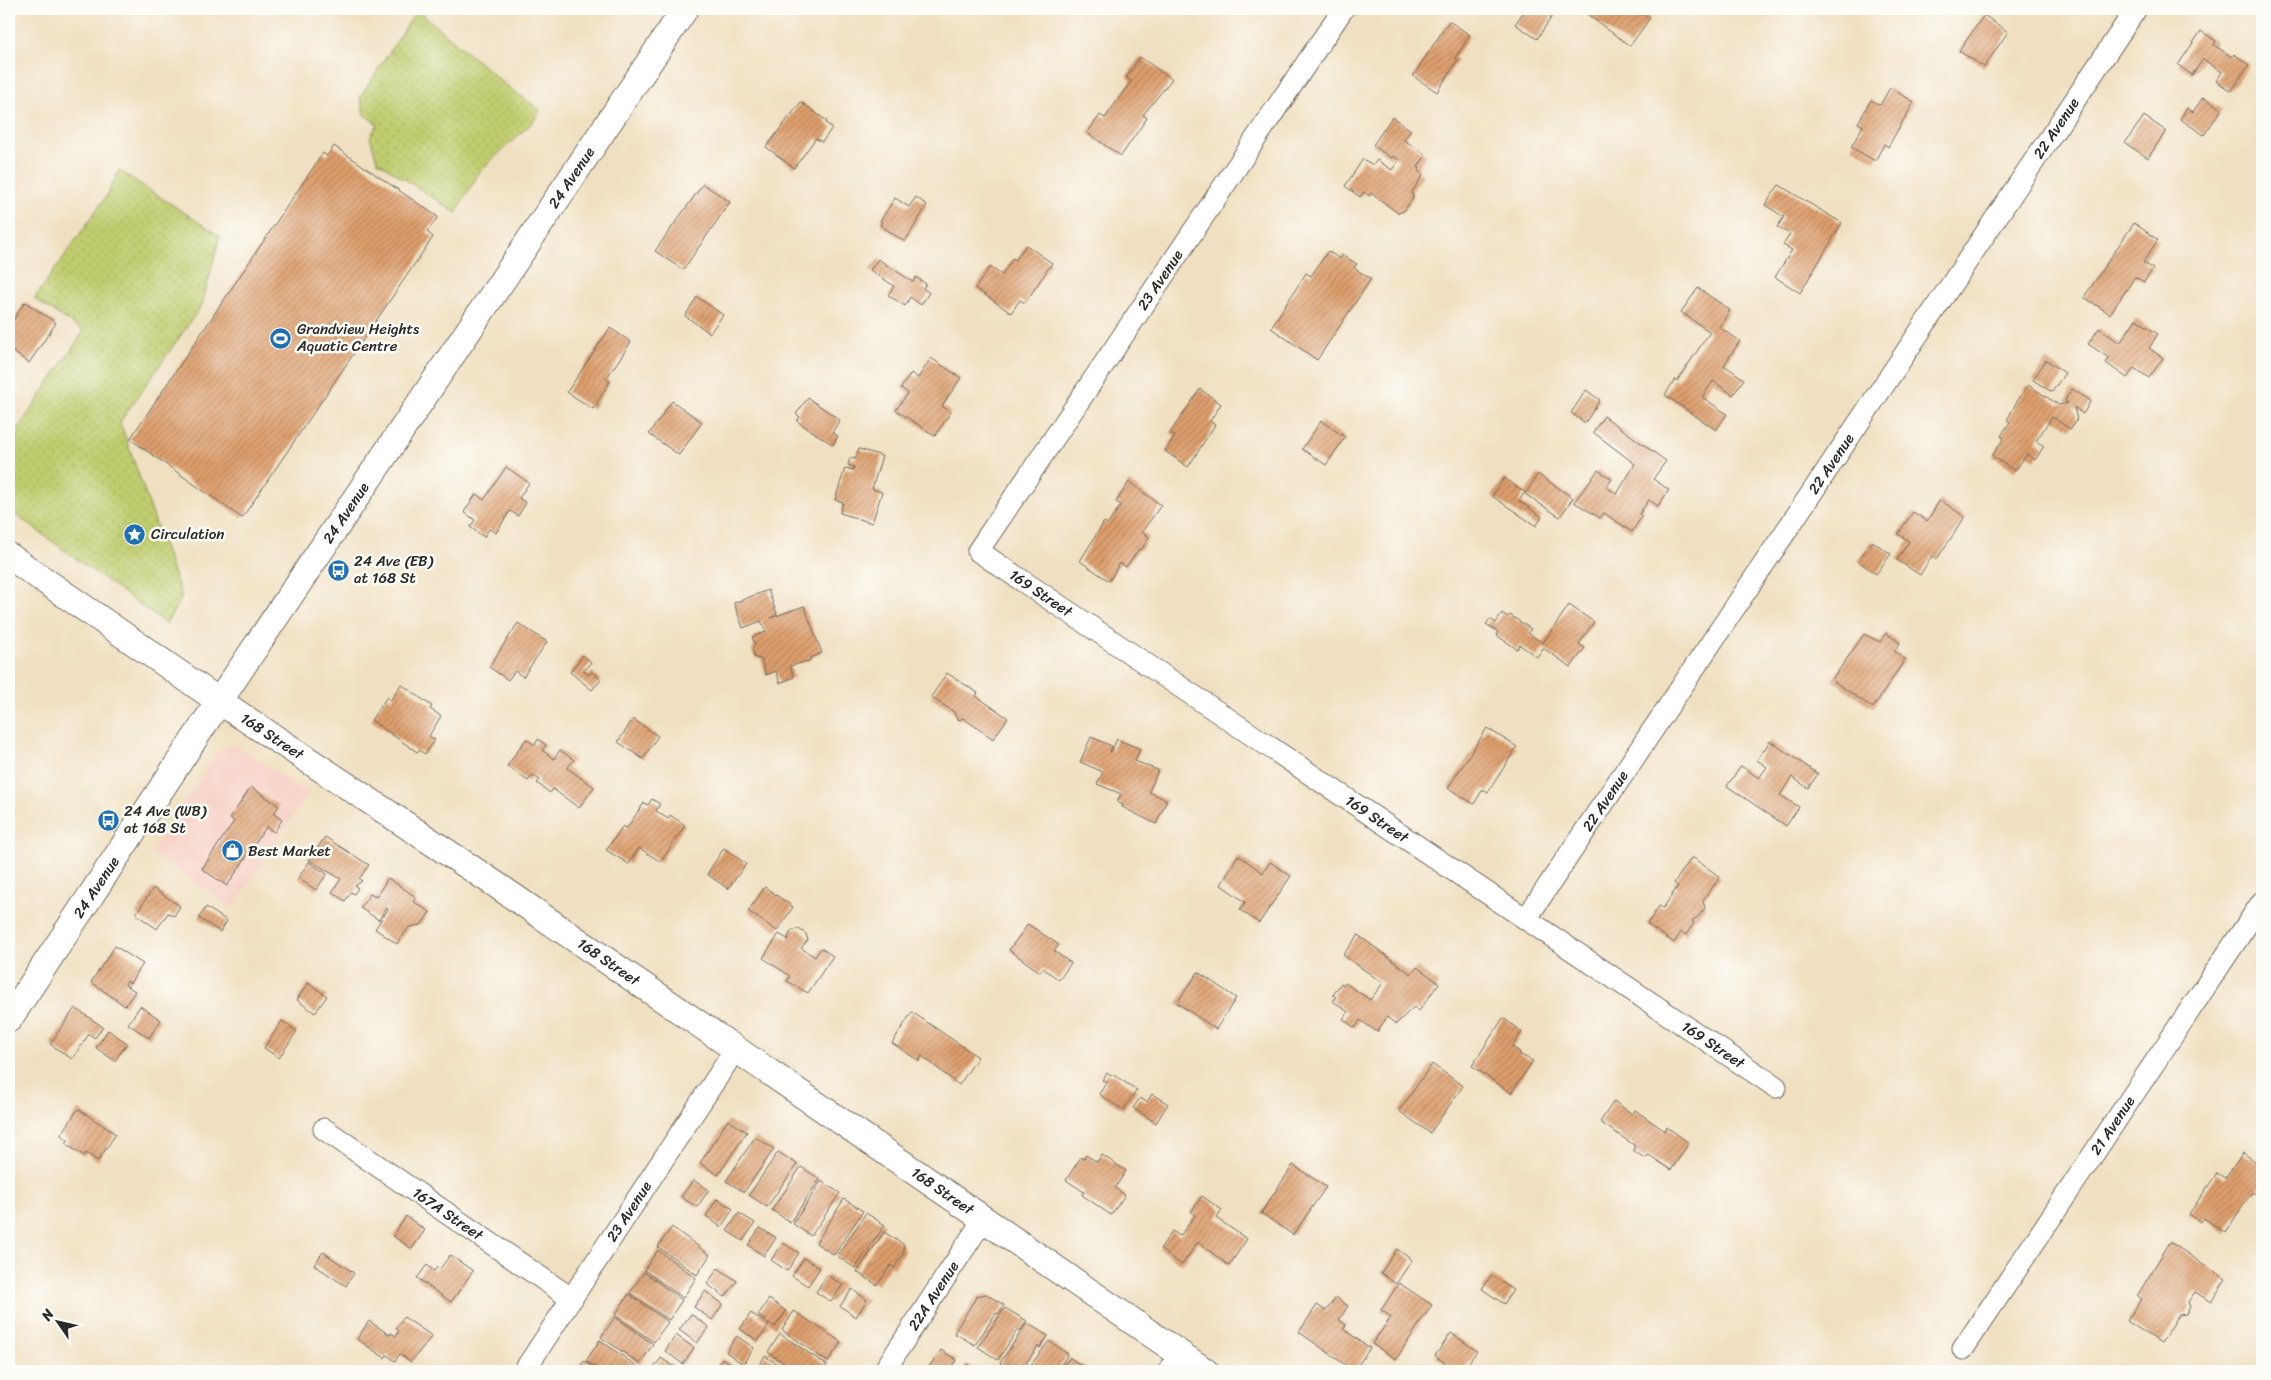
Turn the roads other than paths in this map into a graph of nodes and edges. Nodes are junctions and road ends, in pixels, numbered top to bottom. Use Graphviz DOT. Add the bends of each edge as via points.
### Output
graph roads {
  1 [pos="685,9"];
  2 [pos="1343,9"];
  3 [pos="2136,9"];
  4 [pos="978,551"];
  5 [pos="9,556"];
  6 [pos="220,701"];
  7 [pos="2262,902"];
  8 [pos="1526,919"];
  9 [pos="9,1019"];
  10 [pos="735,1050"];
  11 [pos="1776,1087"];
  12 [pos="324,1129"];
  13 [pos="983,1220"];
  14 [pos="572,1299"];
  15 [pos="1963,1349"];
  16 [pos="1175,1363"];
  17 [pos="524,1371"];
  18 [pos="884,1371"];
  19 [pos="1204,1371"];
  1 -- 6 [label="main road, 24 Avenue"];
  2 -- 4 [label="street, 23 Avenue"];
  3 -- 8 [label="street, 22 Avenue"];
  4 -- 8 [label="street, 169 Street"];
  5 -- 6 [label="main road, 168 Street"];
  6 -- 9 [label="main road, 24 Avenue"];
  6 -- 10 [label="main road, 168 Street" via="495,884"];
  7 -- 15 [label="street, 21 Avenue"];
  8 -- 11 [label="street, 169 Street"];
  10 -- 13 [label="main road, 168 Street"];
  10 -- 14 [label="street, 23 Avenue"];
  12 -- 14 [label="street, 167A Street"];
  13 -- 16 [label="main road, 168 Street"];
  13 -- 18 [label="street, 22A Avenue"];
  14 -- 17 [label="street, 23 Avenue"];
  16 -- 19 [label="main road, 168 Street"];
}
